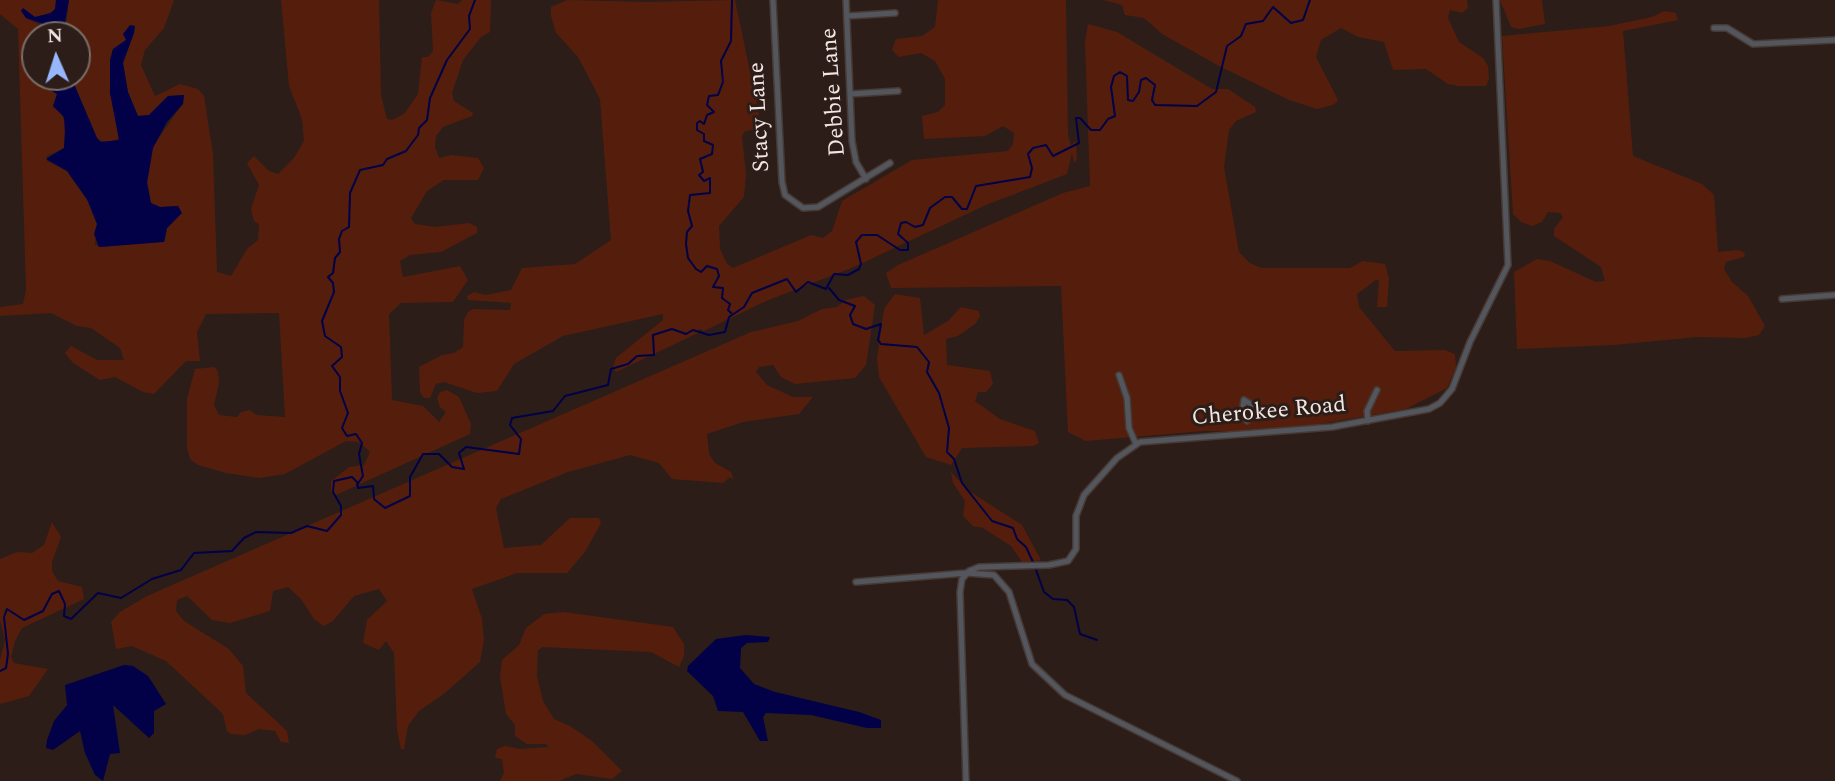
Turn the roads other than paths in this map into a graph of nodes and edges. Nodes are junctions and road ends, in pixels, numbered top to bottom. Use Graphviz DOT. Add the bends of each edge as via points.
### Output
graph roads {
  1 [pos="773,0"];
  2 [pos="846,0"];
  3 [pos="1496,0"];
  4 [pos="895,13"];
  5 [pos="847,16"];
  6 [pos="1714,28"];
  7 [pos="1835,40"];
  8 [pos="898,92"];
  9 [pos="850,94"];
  10 [pos="890,163"];
  11 [pos="866,179"];
  12 [pos="1835,295"];
  13 [pos="1782,299"];
  14 [pos="1119,375"];
  15 [pos="1377,390"];
  16 [pos="1247,421"];
  17 [pos="1368,421"];
  18 [pos="1250,434"];
  19 [pos="1136,444"];
  20 [pos="966,573"];
  21 [pos="856,582"];
  22 [pos="967,781"];
  23 [pos="1237,781"];
  1 -- 11 [label="street, Stacy Lane" via="785,195 803,208 814,208"];
  2 -- 5 [label="street, Debbie Lane"];
  3 -- 17 [label="street, Cherokee Road" via="1506,271 1445,399 1420,412"];
  4 -- 5 [label="street"];
  5 -- 9 [label="street, Debbie Lane"];
  6 -- 7 [label="street" via="1727,28 1753,44"];
  8 -- 9 [label="street"];
  9 -- 11 [label="street, Debbie Lane" via="853,148"];
  10 -- 11 [label="street, Stacy Lane"];
  12 -- 13 [label="street"];
  14 -- 19 [label="street"];
  15 -- 17 [label="street" via="1367,411"];
  16 -- 18 [label="street"];
  17 -- 18 [label="street, Cherokee Road"];
  18 -- 19 [label="street, Cherokee Road"];
  19 -- 20 [label="street, Cherokee Road" via="1084,495 1076,516 1076,549 1068,561 979,567"];
  20 -- 21 [label="street"];
  20 -- 22 [label="street" via="960,592"];
  20 -- 23 [label="street" via="994,575 1009,592 1032,664 1065,695"];
}
